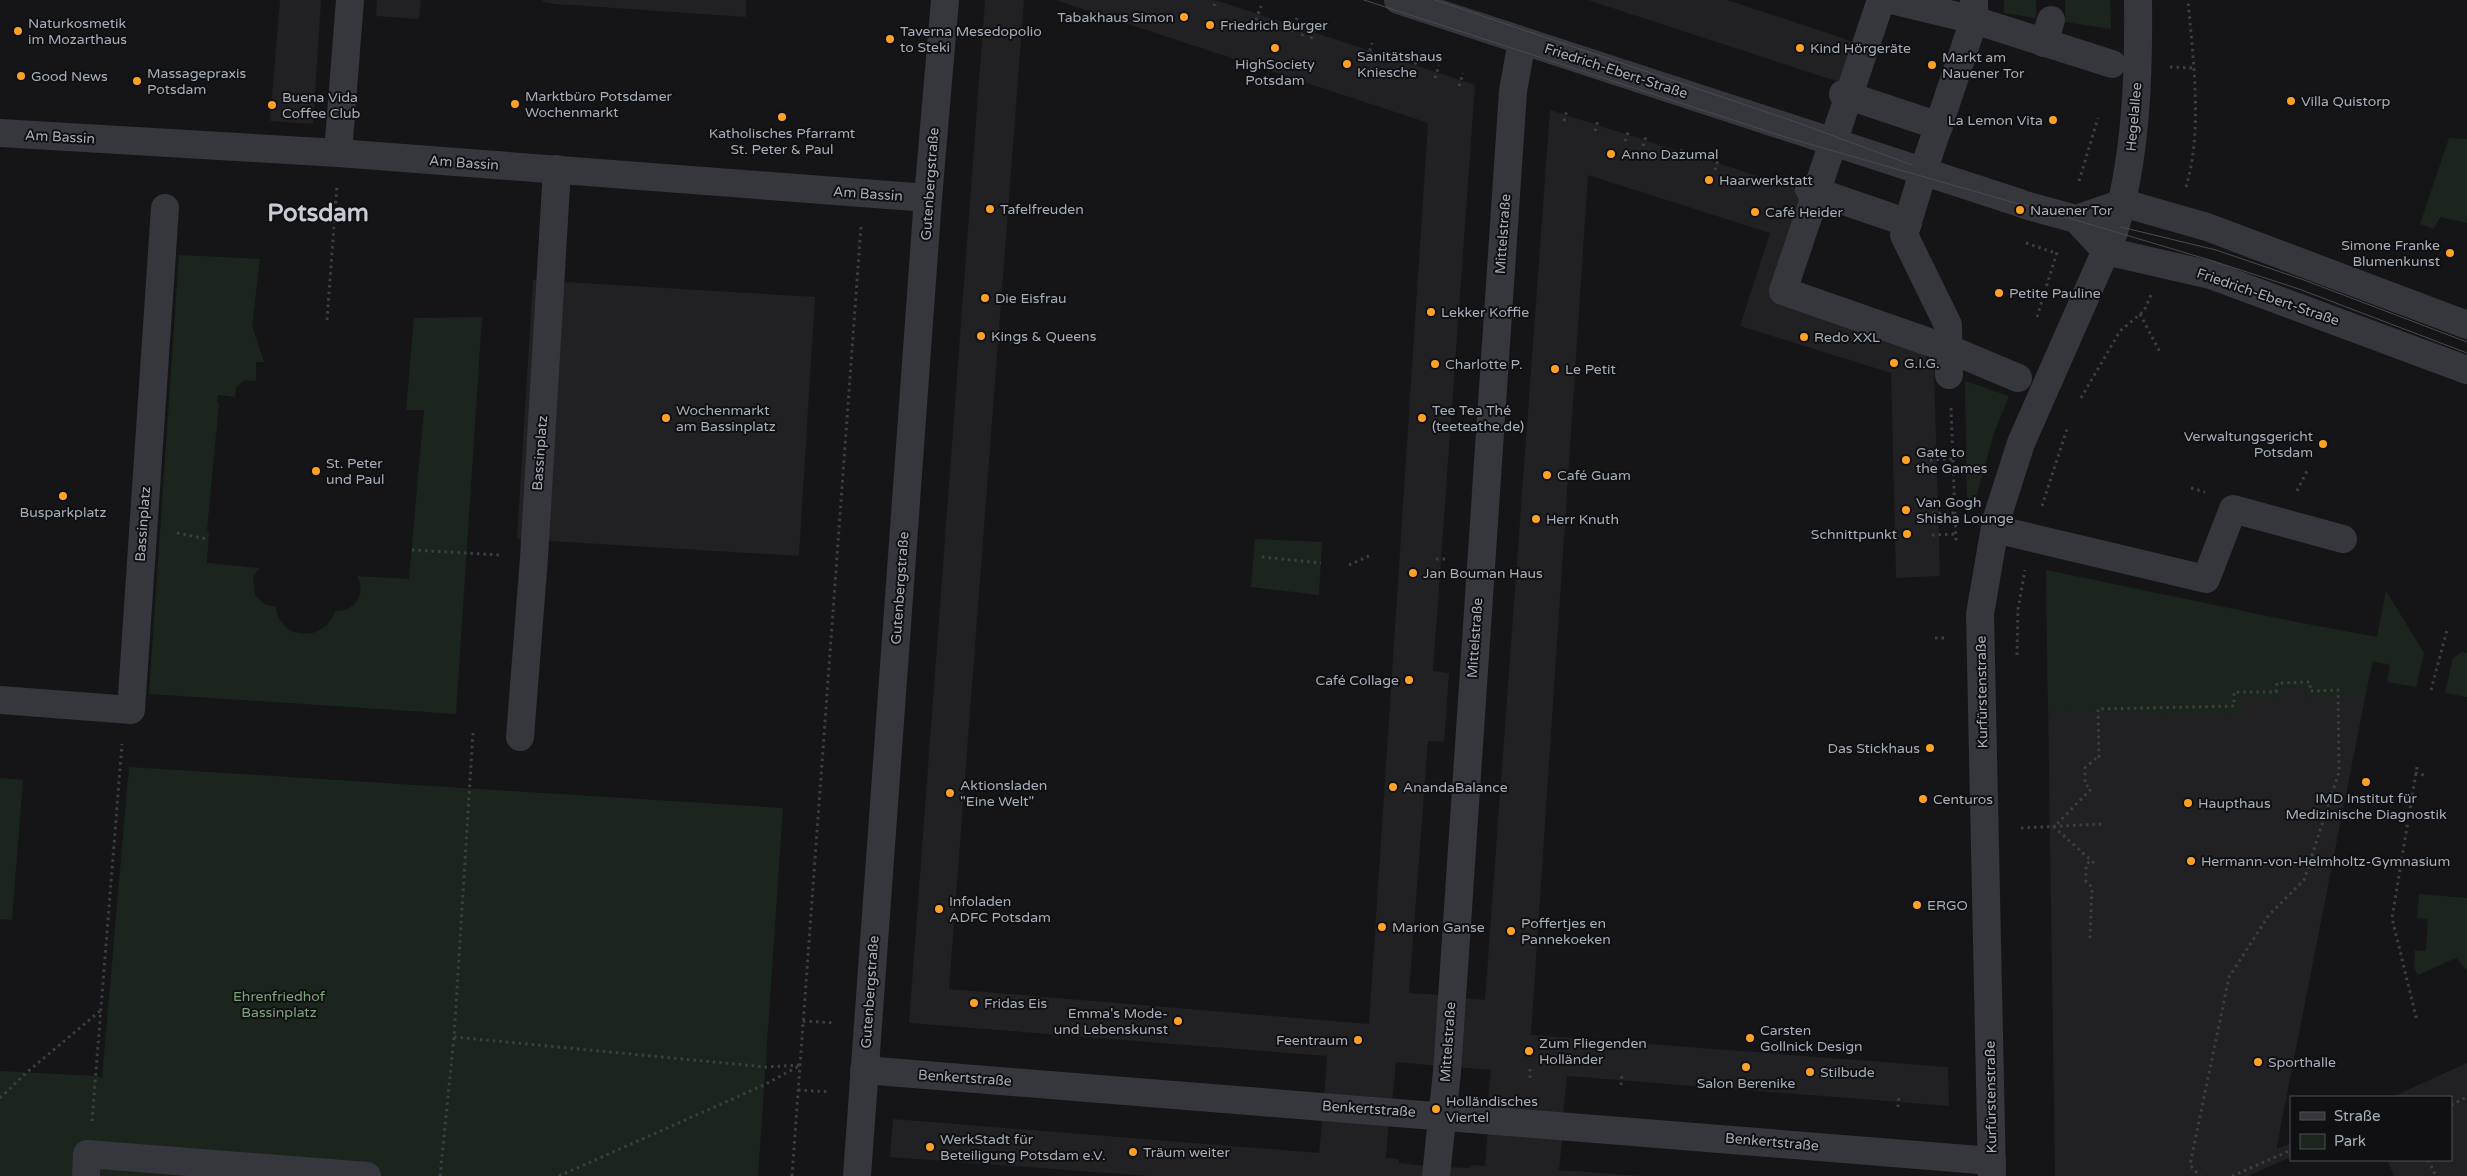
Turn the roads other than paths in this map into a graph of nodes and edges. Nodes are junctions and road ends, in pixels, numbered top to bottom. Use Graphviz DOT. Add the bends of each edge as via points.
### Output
graph roads {
  1 [pos="350,0"];
  2 [pos="945,0"];
  3 [pos="1881,0"];
  4 [pos="1891,0"];
  5 [pos="2138,0"];
  6 [pos="1405,1"];
  7 [pos="1964,9"];
  8 [pos="1522,40"];
  9 [pos="2112,64"];
  10 [pos="1847,95"];
  11 [pos="1939,126"];
  12 [pos="0,133"];
  13 [pos="1834,144"];
  14 [pos="338,153"];
  15 [pos="557,169"];
  16 [pos="1923,172"];
  17 [pos="1813,190"];
  18 [pos="928,198"];
  19 [pos="2123,203"];
  20 [pos="164,208"];
  21 [pos="2076,219"];
  22 [pos="1908,222"];
  23 [pos="2110,242"];
  24 [pos="2467,325"];
  25 [pos="1949,362"];
  26 [pos="2467,370"];
  27 [pos="2018,378"];
  28 [pos="1995,528"];
  29 [pos="2343,540"];
  30 [pos="0,700"];
  31 [pos="520,737"];
  32 [pos="864,1070"];
  33 [pos="1442,1115"];
  34 [pos="87,1166"];
  35 [pos="1992,1168"];
  36 [pos="367,1176"];
  37 [pos="857,1176"];
  38 [pos="1436,1176"];
  1 -- 14 [label="street"];
  2 -- 18 [label="street, Gutenbergstraße"];
  3 -- 10 [label="street"];
  4 -- 7 [label="street"];
  5 -- 19 [label="street, Hegelallee" via="2139,66"];
  6 -- 8 [label="street, Friedrich-Ebert-Straße"];
  7 -- 9 [label="street" via="2047,31"];
  7 -- 11 [label="street"];
  8 -- 13 [label="street, Friedrich-Ebert-Straße"];
  8 -- 33 [label="street, Mittelstraße" via="1513,91"];
  10 -- 11 [label="street"];
  10 -- 13 [label="street"];
  11 -- 16 [label="street"];
  12 -- 14 [label="street, Am Bassin"];
  13 -- 16 [label="street, Friedrich-Ebert-Straße"];
  13 -- 17 [label="street"];
  14 -- 15 [label="street, Am Bassin"];
  15 -- 18 [label="street, Am Bassin"];
  15 -- 31 [label="street, Bassinplatz"];
  16 -- 21 [label="street, Friedrich-Ebert-Straße"];
  16 -- 22 [label="street"];
  17 -- 22 [label="street"];
  17 -- 25 [label="street" via="1783,291 1810,305 1904,337"];
  18 -- 32 [label="street, Gutenbergstraße"];
  19 -- 21 [label="street"];
  19 -- 23 [label="street, Hegelallee"];
  19 -- 24 [label="street" via="2207,227"];
  20 -- 30 [label="street, Bassinplatz" via="131,710"];
  21 -- 23 [label="street"];
  22 -- 25 [label="street" via="1904,235 1948,325"];
  23 -- 26 [label="street, Friedrich-Ebert-Straße" via="2211,275"];
  23 -- 28 [label="street, Kurfürstenstraße" via="2021,443"];
  25 -- 27 [label="street"];
  28 -- 29 [label="street" via="2206,579 2233,509"];
  28 -- 35 [label="street, Kurfürstenstraße" via="1980,614"];
  32 -- 33 [label="street, Benkertstraße"];
  32 -- 37 [label="street, Gutenbergstraße"];
  33 -- 35 [label="street, Benkertstraße"];
  33 -- 38 [label="street, Mittelstraße"];
  34 -- 36 [label="street"];
}
